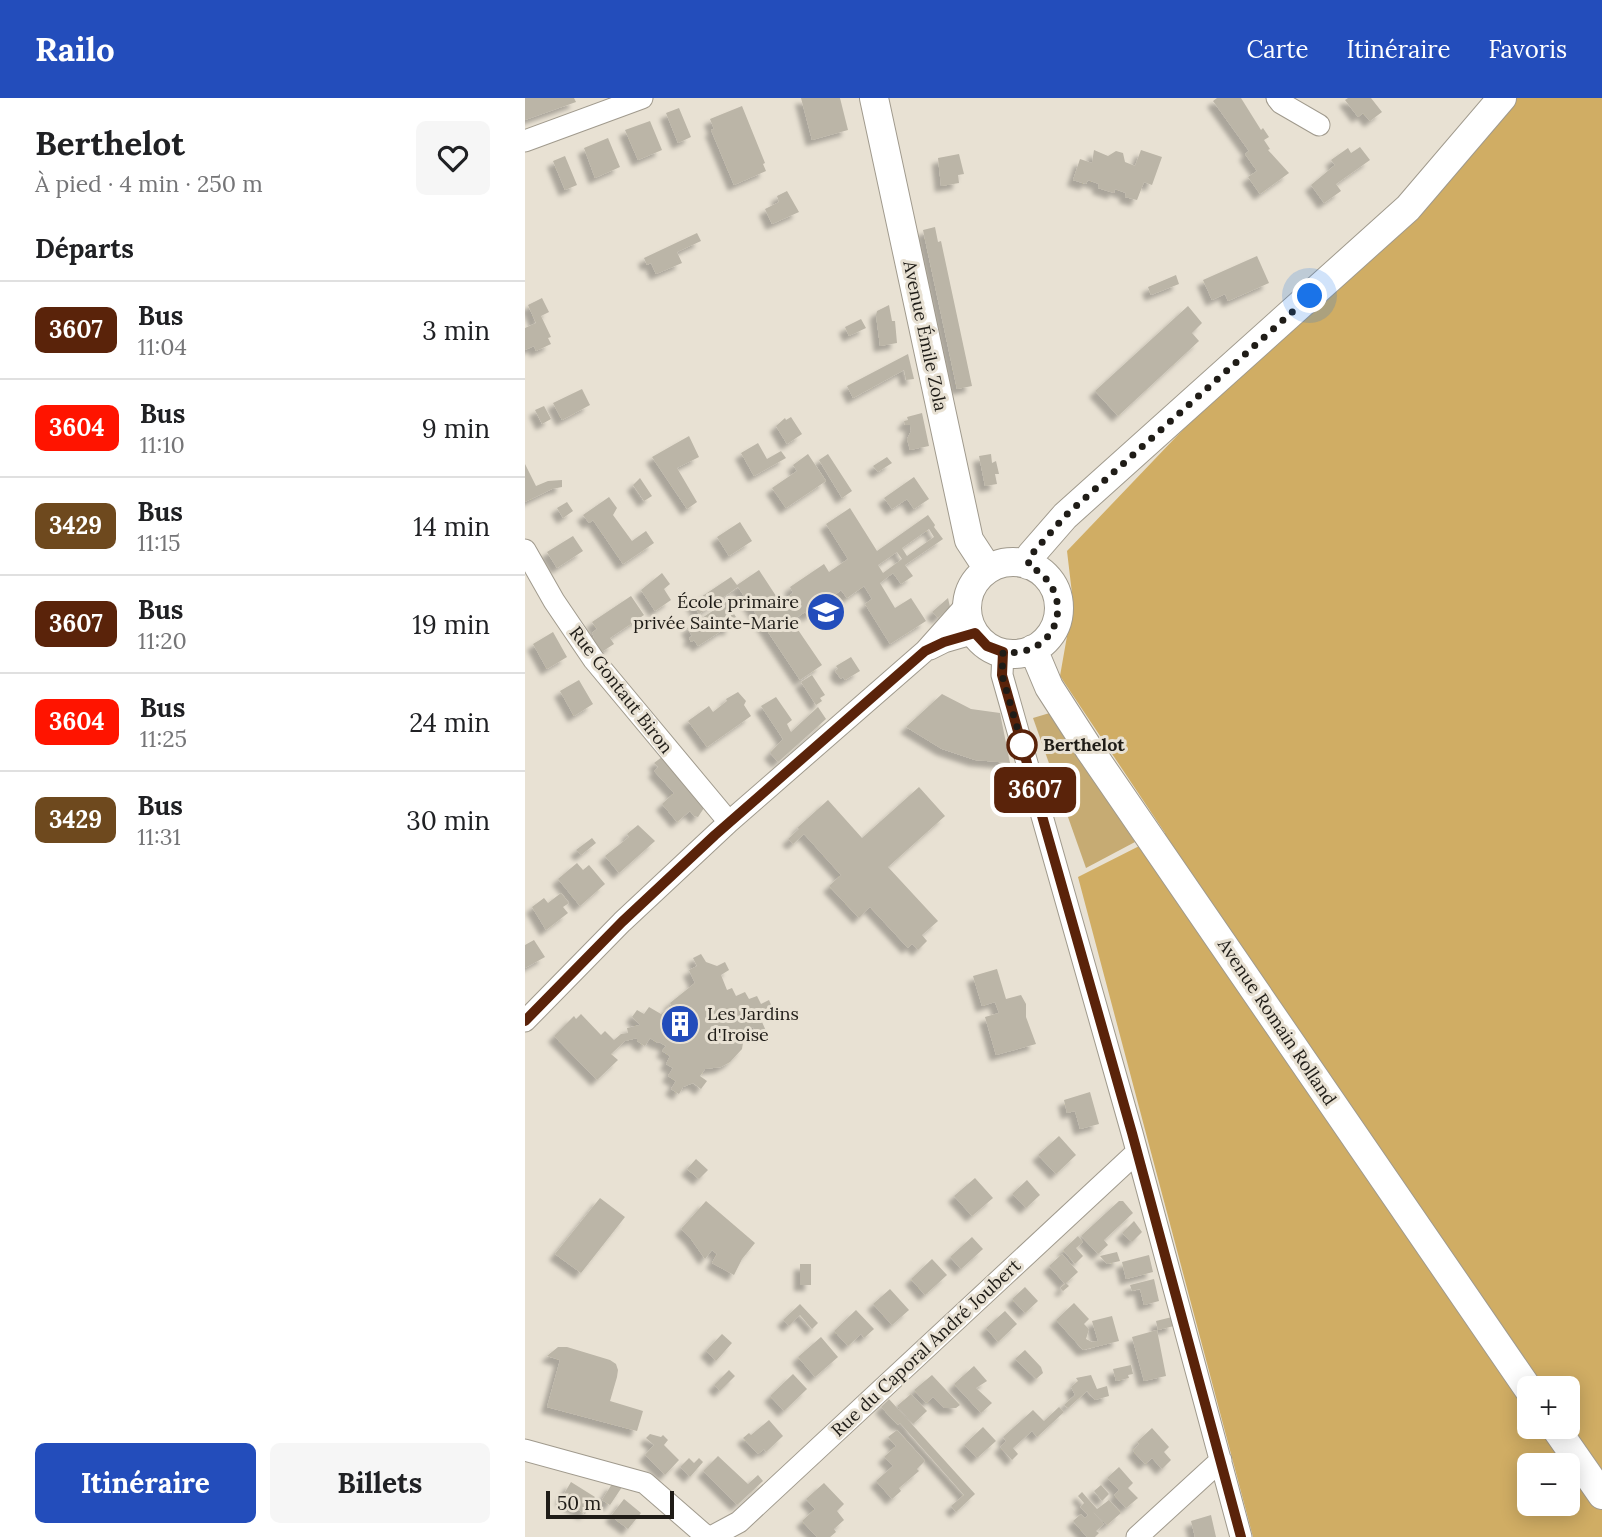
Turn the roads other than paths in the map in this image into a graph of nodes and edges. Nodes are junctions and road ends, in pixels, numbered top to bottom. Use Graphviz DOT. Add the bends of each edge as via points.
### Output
graph roads {
  1 [pos="642,98"];
  2 [pos="874,98"];
  3 [pos="1277,98"];
  4 [pos="1502,98"];
  5 [pos="1319,125"];
  6 [pos="525,141"];
  7 [pos="525,550"];
  8 [pos="1028,565"];
  9 [pos="988,569"];
  10 [pos="967,604"];
  11 [pos="975,633"];
  12 [pos="1033,649"];
  13 [pos="925,651"];
  14 [pos="1003,652"];
  15 [pos="729,822"];
  16 [pos="525,1021"];
  17 [pos="1137,1152"];
  18 [pos="1519,1376"];
  19 [pos="1563,1439"];
  20 [pos="525,1450"];
  21 [pos="1221,1460"];
  22 [pos="1602,1495"];
  23 [pos="709,1537"];
  24 [pos="1137,1537"];
  25 [pos="1241,1537"];
  1 -- 6 [label="street"];
  2 -- 9 [label="main road, Avenue Émile Zola" via="969,540"];
  3 -- 5 [label="street"];
  4 -- 8 [label="main road" via="1408,208 1065,516 1031,555"];
  7 -- 15 [label="street, Rue Gontaut Biron" via="594,660"];
  8 -- 9 [label="main road" via="1007,562"];
  8 -- 12 [label="main road" via="1046,576 1058,605 1055,625"];
  9 -- 10 [label="main road" via="974,584"];
  10 -- 11 [label="main road"];
  10 -- 13 [label="street"];
  11 -- 13 [label="street"];
  11 -- 14 [label="main road" via="987,646"];
  12 -- 14 [label="main road"];
  12 -- 18 [label="main road, Avenue Romain Rolland" via="1049,687 1089,749"];
  13 -- 15 [label="street"];
  14 -- 17 [label="street" via="1002,675"];
  15 -- 16 [label="street"];
  17 -- 21 [label="street"];
  17 -- 23 [label="street, Rue du Caporal André Joubert" via="739,1522"];
  19 -- 22 [label="main road"];
  20 -- 23 [label="street" via="645,1483"];
  21 -- 24 [label="street"];
  21 -- 25 [label="street"];
}
